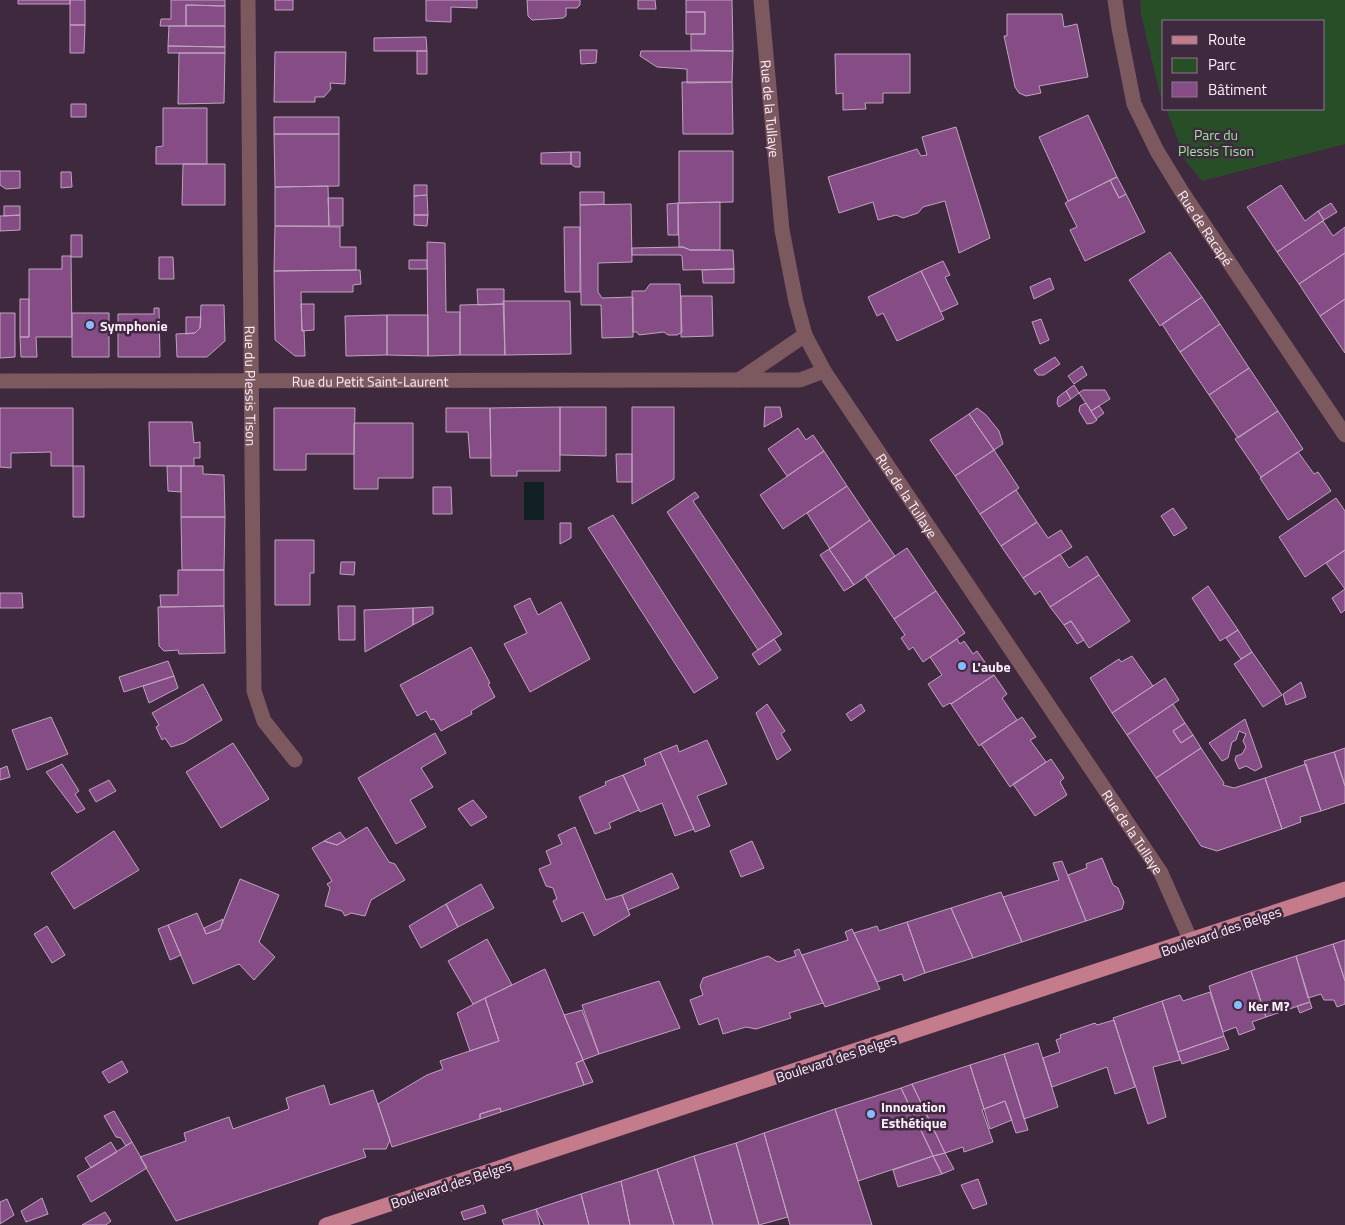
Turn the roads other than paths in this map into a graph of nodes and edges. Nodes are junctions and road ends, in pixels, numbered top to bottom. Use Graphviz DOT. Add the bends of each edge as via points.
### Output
graph roads {
  1 [pos="248,0"];
  2 [pos="761,0"];
  3 [pos="1115,0"];
  4 [pos="806,335"];
  5 [pos="824,371"];
  6 [pos="739,380"];
  7 [pos="0,381"];
  8 [pos="251,382"];
  9 [pos="1345,435"];
  10 [pos="295,760"];
  11 [pos="1345,889"];
  12 [pos="1191,941"];
  13 [pos="326,1225"];
  1 -- 8 [label="street, Rue du Plessis Tison"];
  2 -- 4 [label="street, Rue de la Tullaye" via="782,230"];
  3 -- 9 [label="street, Rue de Racapé" via="1134,104 1157,151"];
  4 -- 5 [label="street, Rue de la Tullaye"];
  4 -- 6 [label="street"];
  5 -- 6 [label="street, Rue du Petit Saint-Laurent" via="800,380"];
  5 -- 12 [label="street, Rue de la Tullaye" via="1162,873"];
  6 -- 8 [label="street, Rue du Petit Saint-Laurent"];
  7 -- 8 [label="street, Rue du Petit Saint-Laurent"];
  8 -- 10 [label="street, Rue du Plessis Tison" via="254,691 264,720"];
  11 -- 12 [label="main road, Boulevard des Belges"];
  12 -- 13 [label="main road, Boulevard des Belges"];
}
